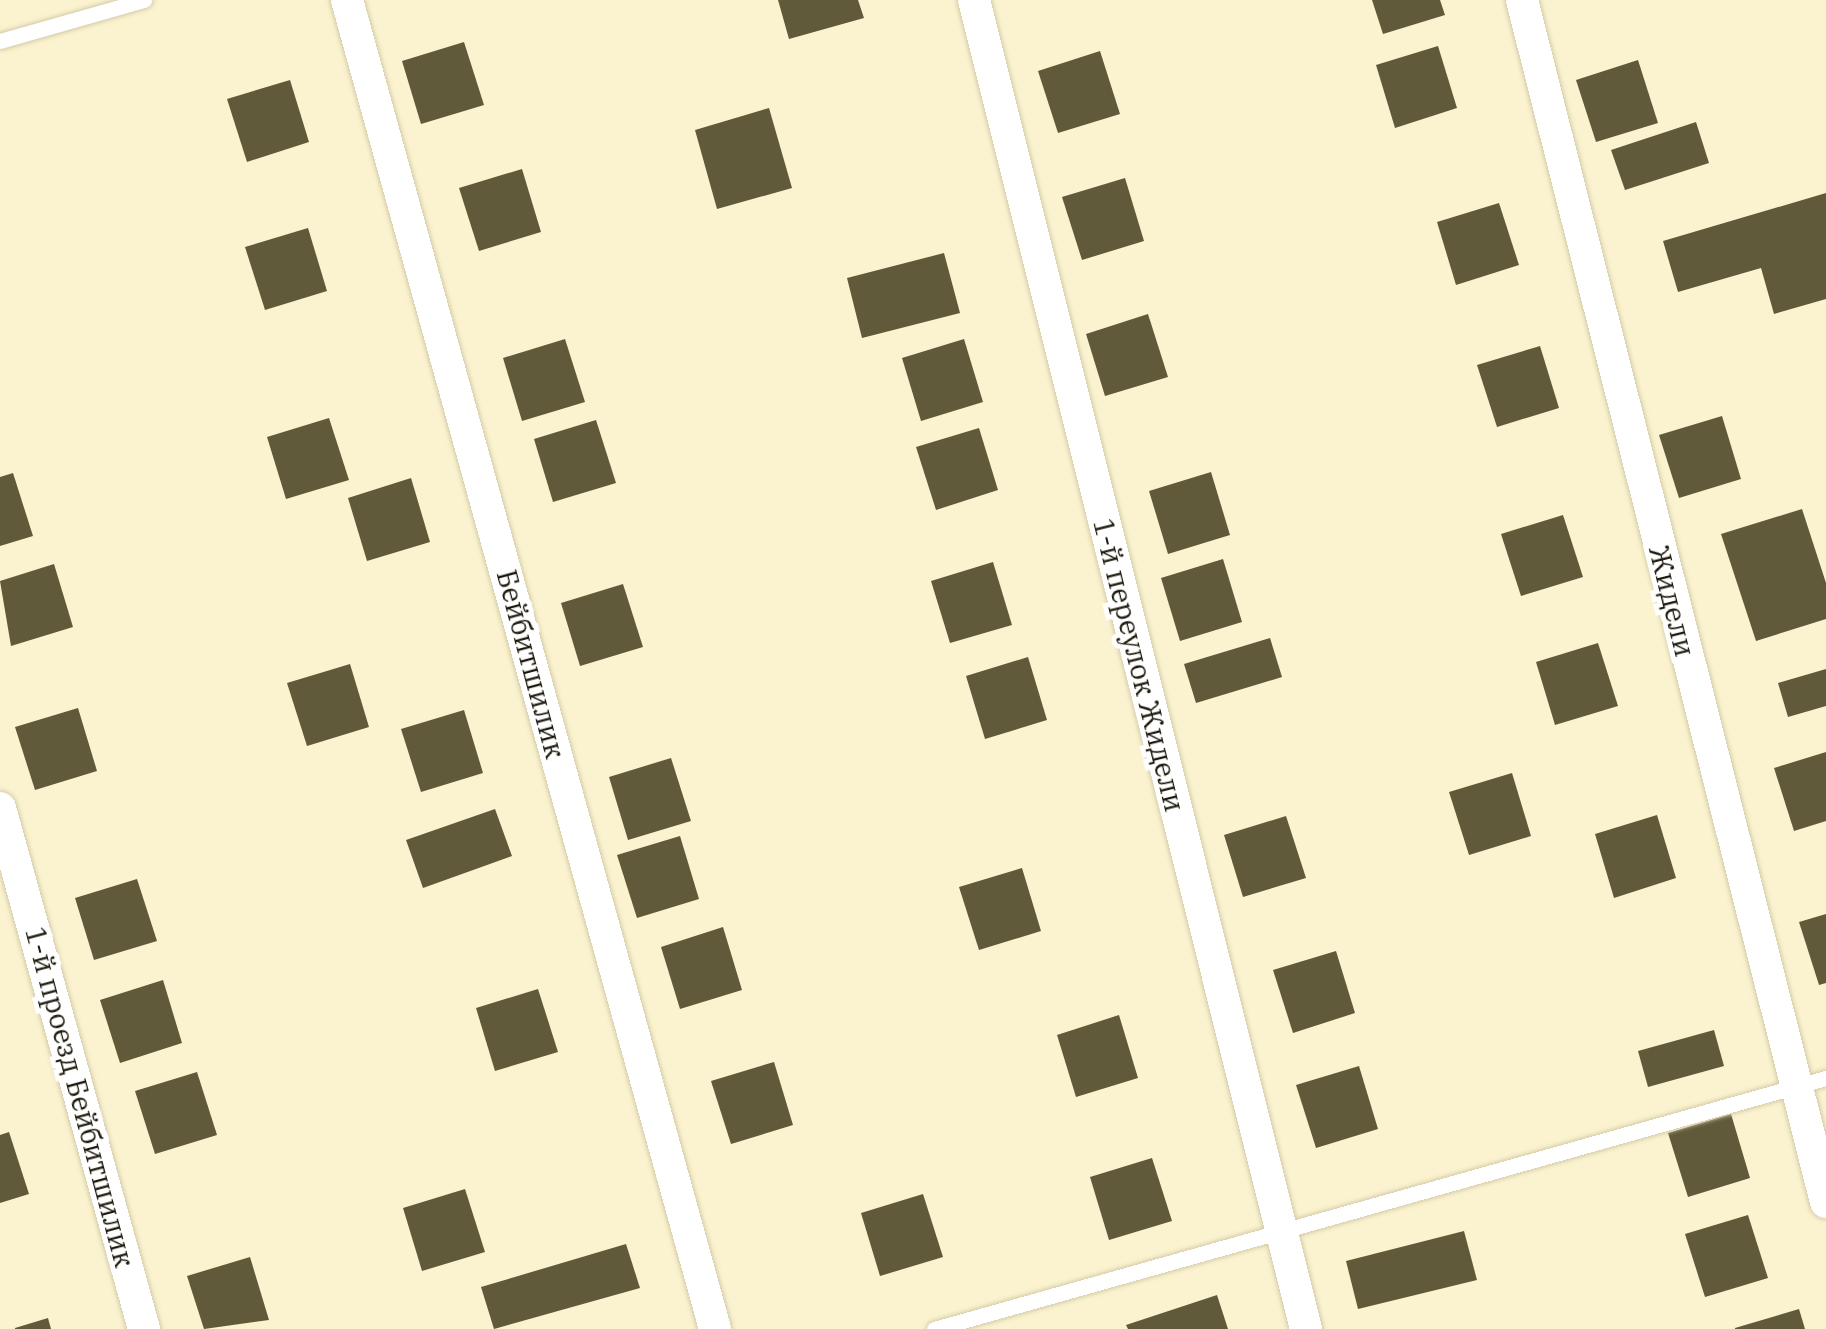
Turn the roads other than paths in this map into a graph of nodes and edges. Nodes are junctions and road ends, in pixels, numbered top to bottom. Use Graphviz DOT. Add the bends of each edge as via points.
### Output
graph roads {
  1 [pos="144,0"];
  2 [pos="347,0"];
  3 [pos="974,0"];
  4 [pos="1522,0"];
  5 [pos="0,40"];
  6 [pos="0,808"];
  7 [pos="1826,1078"];
  8 [pos="1794,1087"];
  9 [pos="1826,1202"];
  10 [pos="1281,1234"];
  11 [pos="144,1329"];
  12 [pos="715,1329"];
  13 [pos="934,1329"];
  14 [pos="1306,1329"];
  1 -- 5 [label="lane"];
  2 -- 12 [label="street, Бейбитшилик"];
  3 -- 10 [label="street, 1-й переулок Жидели"];
  4 -- 8 [label="street, Жидели"];
  6 -- 11 [label="street, 1-й проезд Бейбитшилик"];
  7 -- 8 [label="lane"];
  8 -- 9 [label="street, Жидели"];
  8 -- 10 [label="lane"];
  10 -- 13 [label="lane"];
  10 -- 14 [label="street, 1-й переулок Жидели"];
}
